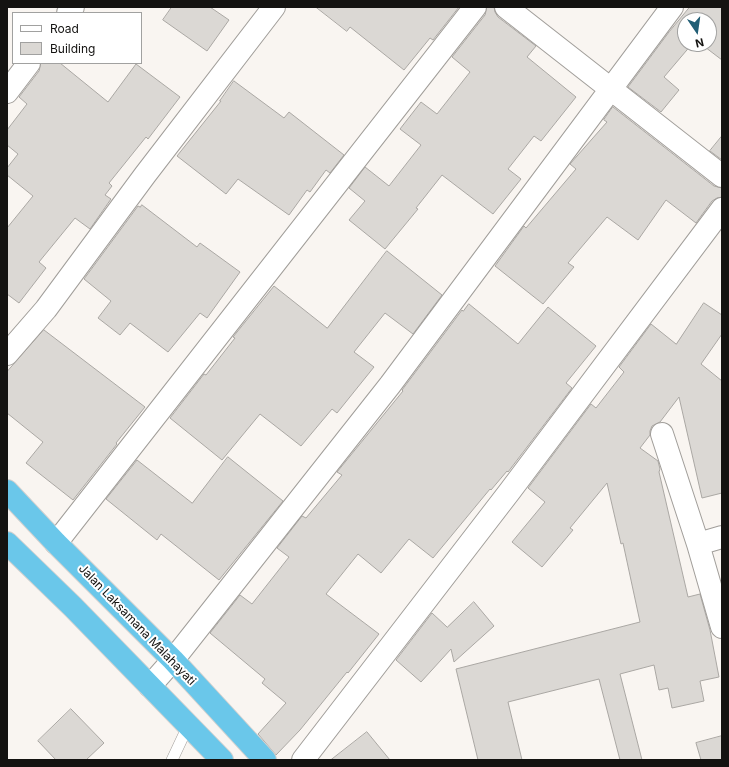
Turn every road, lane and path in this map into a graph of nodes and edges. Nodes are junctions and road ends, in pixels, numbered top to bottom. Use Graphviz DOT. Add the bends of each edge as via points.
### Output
graph roads {
  1 [pos="274,7"];
  2 [pos="475,7"];
  3 [pos="506,7"];
  4 [pos="672,7"];
  5 [pos="28,64"];
  6 [pos="610,89"];
  7 [pos="7,92"];
  8 [pos="722,176"];
  9 [pos="722,210"];
  10 [pos="7,354"];
  11 [pos="662,434"];
  12 [pos="7,491"];
  13 [pos="722,537"];
  14 [pos="56,542"];
  15 [pos="7,543"];
  16 [pos="698,544"];
  17 [pos="722,627"];
  18 [pos="173,660"];
  19 [pos="150,686"];
  20 [pos="188,726"];
  21 [pos="172,760"];
  22 [pos="222,760"];
  23 [pos="265,760"];
  24 [pos="303,760"];
  1 -- 10 [label="street" via="46,309"];
  2 -- 14 [label="street"];
  3 -- 6 [label="street"];
  4 -- 6 [label="street"];
  5 -- 7 [label="street"];
  6 -- 8 [label="street"];
  6 -- 18 [label="street" via="390,385"];
  9 -- 24 [label="street"];
  11 -- 16 [label="street"];
  12 -- 14 [label="highway, Jalan Laksamana Malahayati"];
  13 -- 16 [label="street"];
  14 -- 18 [label="highway, Jalan Laksamana Malahayati"];
  15 -- 19 [label="highway"];
  16 -- 17 [label="street"];
  18 -- 19 [label="street"];
  18 -- 23 [label="highway, Jalan Laksamana Malahayati"];
  19 -- 20 [label="highway"];
  20 -- 21 [label="lane"];
  20 -- 22 [label="highway"];
}
